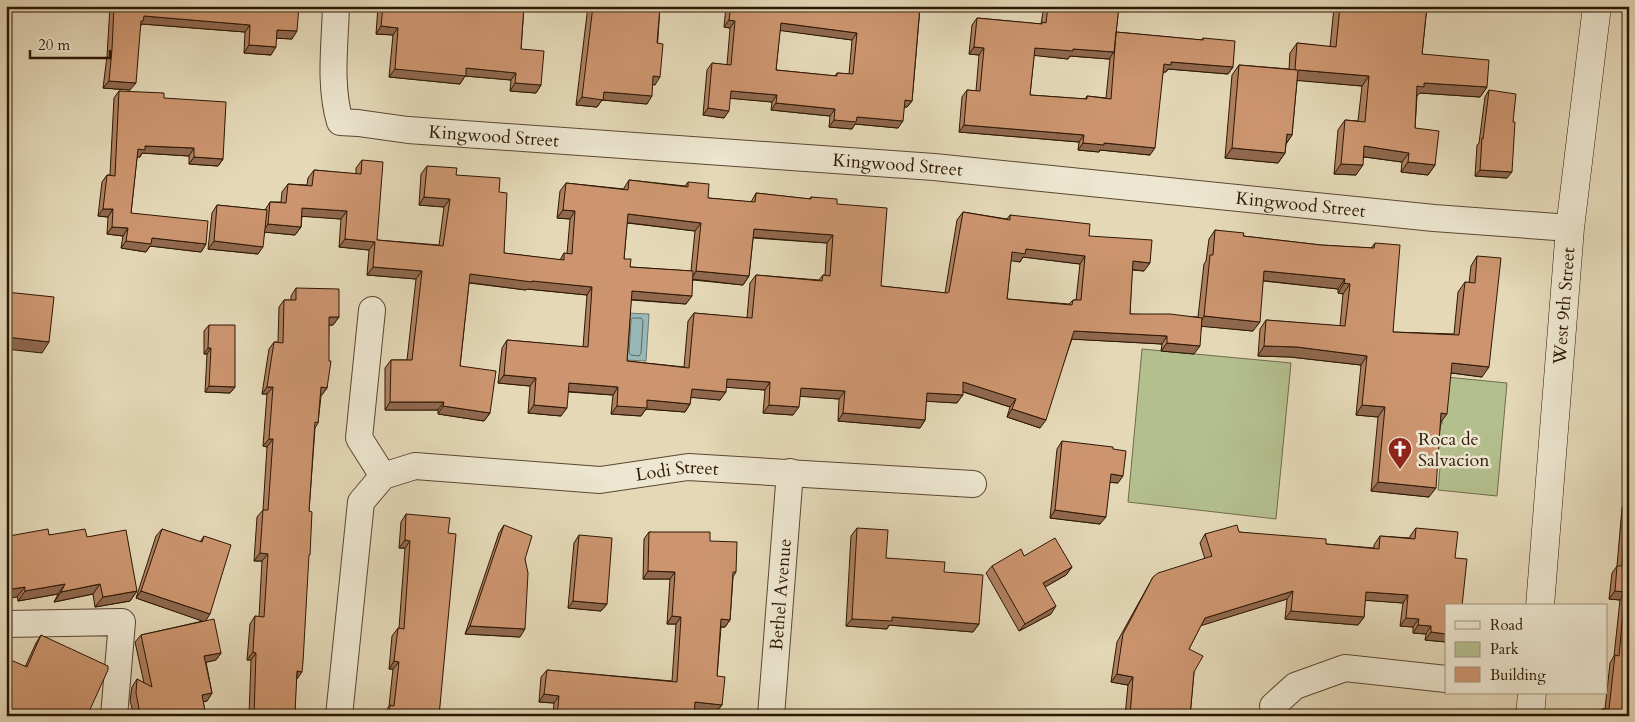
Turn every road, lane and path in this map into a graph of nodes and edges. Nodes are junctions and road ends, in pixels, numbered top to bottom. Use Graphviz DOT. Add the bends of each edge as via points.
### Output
graph roads {
  1 [pos="336,6"];
  2 [pos="1597,6"];
  3 [pos="1570,228"];
  4 [pos="372,310"];
  5 [pos="790,472"];
  6 [pos="383,476"];
  7 [pos="973,484"];
  8 [pos="1540,604"];
  9 [pos="6,624"];
  10 [pos="1445,679"];
  11 [pos="1532,694"];
  12 [pos="1273,706"];
  13 [pos="114,716"];
  14 [pos="340,716"];
  15 [pos="771,716"];
  16 [pos="1530,716"];
  1 -- 3 [label="street, Kingwood Street" via="334,105 340,122 408,130 934,167 1414,216"];
  2 -- 3 [label="street, West 9th Street"];
  3 -- 8 [label="street, West 9th Street"];
  4 -- 6 [label="street" via="360,438"];
  5 -- 6 [label="street, Lodi Street" via="688,467 600,480 415,466"];
  5 -- 7 [label="street, Lodi Street"];
  5 -- 15 [label="street, Bethel Avenue"];
  6 -- 14 [label="street" via="361,502"];
  9 -- 13 [label="street" via="122,622"];
  10 -- 12 [label="street" via="1345,668 1296,686"];
  11 -- 16 [label="street"];
}
